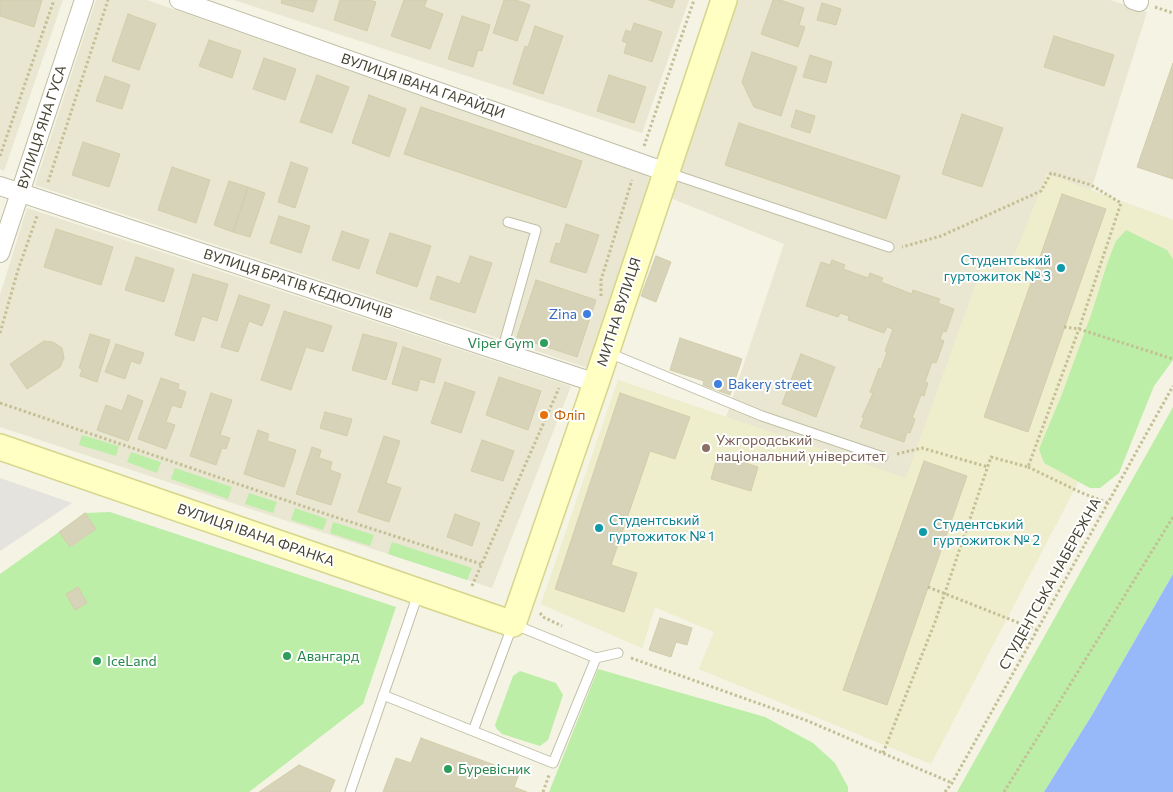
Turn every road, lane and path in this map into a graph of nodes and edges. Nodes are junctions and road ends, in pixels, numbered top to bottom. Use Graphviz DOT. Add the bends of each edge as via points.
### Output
graph roads {
  1 [pos="54,0"];
  2 [pos="84,0"];
  3 [pos="108,0"];
  4 [pos="179,0"];
  5 [pos="694,0"];
  6 [pos="724,0"];
  7 [pos="0,156"];
  8 [pos="638,162"];
  9 [pos="666,172"];
  10 [pos="0,186"];
  11 [pos="20,193"];
  12 [pos="41,200"];
  13 [pos="508,222"];
  14 [pos="889,248"];
  15 [pos="0,253"];
  16 [pos="602,300"];
  17 [pos="1064,328"];
  18 [pos="1079,329"];
  19 [pos="0,333"];
  20 [pos="502,351"];
  21 [pos="606,352"];
  22 [pos="1173,359"];
  23 [pos="566,373"];
  24 [pos="596,383"];
  25 [pos="1173,386"];
  26 [pos="0,403"];
  27 [pos="0,447"];
  28 [pos="883,457"];
  29 [pos="988,466"];
  30 [pos="1028,467"];
  31 [pos="1108,503"];
  32 [pos="1173,517"];
  33 [pos="481,564"];
  34 [pos="928,587"];
  35 [pos="418,591"];
  36 [pos="945,593"];
  37 [pos="463,607"];
  38 [pos="513,624"];
  39 [pos="1037,630"];
  40 [pos="618,653"];
  41 [pos="596,658"];
  42 [pos="383,695"];
  43 [pos="472,731"];
  44 [pos="883,753"];
  45 [pos="952,783"];
  46 [pos="350,792"];
  47 [pos="945,792"];
  48 [pos="1004,792"];
  1 -- 7 [label="path"];
  2 -- 11 [label="street, ВУЛИЦЯ ЯНА ГУСА"];
  3 -- 12 [label="path"];
  4 -- 8 [label="street, ВУЛИЦЯ ІВАНА ГАРАЙДИ"];
  5 -- 8 [label="path"];
  6 -- 9 [label="street, МИТНА ВУЛИЦЯ"];
  8 -- 9 [label="street, ВУЛИЦЯ ІВАНА ГАРАЙДИ"];
  8 -- 16 [label="path" via="600,280"];
  9 -- 14 [label="lane"];
  9 -- 21 [label="street, МИТНА ВУЛИЦЯ"];
  10 -- 11 [label="street, ВУЛИЦЯ БРАТІВ КЕДЮЛИЧІВ"];
  11 -- 12 [label="street, ВУЛИЦЯ БРАТІВ КЕДЮЛИЧІВ"];
  11 -- 15 [label="street, ВУЛИЦЯ ЯНА ГУСА"];
  12 -- 19 [label="path"];
  12 -- 20 [label="street, ВУЛИЦЯ БРАТІВ КЕДЮЛИЧІВ"];
  13 -- 20 [label="lane" via="536,230"];
  14 -- 18 [label="path" via="906,247 941,236 1042,190 1051,172 1091,185 1121,203"];
  17 -- 18 [label="path"];
  18 -- 22 [label="path"];
  18 -- 30 [label="path"];
  20 -- 23 [label="street, ВУЛИЦЯ БРАТІВ КЕДЮЛИЧІВ"];
  21 -- 24 [label="street, МИТНА ВУЛИЦЯ"];
  21 -- 28 [label="lane" via="762,416"];
  23 -- 24 [label="street, ВУЛИЦЯ БРАТІВ КЕДЮЛИЧІВ"];
  23 -- 33 [label="path"];
  24 -- 38 [label="street, МИТНА ВУЛИЦЯ"];
  25 -- 31 [label="path, СТУДЕНТСЬКА НАБЕРЕЖНА"];
  26 -- 33 [label="path"];
  27 -- 35 [label="street, ВУЛИЦЯ ІВАНА ФРАНКА"];
  28 -- 29 [label="path" via="922,448"];
  29 -- 30 [label="path" via="991,457"];
  29 -- 36 [label="path"];
  30 -- 31 [label="path"];
  31 -- 39 [label="path, СТУДЕНТСЬКА НАБЕРЕЖНА"];
  32 -- 48 [label="path"];
  33 -- 37 [label="path"];
  34 -- 36 [label="path"];
  35 -- 37 [label="street, ВУЛИЦЯ ІВАНА ФРАНКА"];
  35 -- 42 [label="lane"];
  36 -- 39 [label="path"];
  36 -- 44 [label="path"];
  37 -- 38 [label="street, ВУЛИЦЯ ІВАНА ФРАНКА"];
  38 -- 41 [label="lane"];
  38 -- 43 [label="lane"];
  39 -- 45 [label="path, СТУДЕНТСЬКА НАБЕРЕЖНА"];
  40 -- 41 [label="lane"];
  40 -- 44 [label="path" via="808,721"];
  41 -- 43 [label="lane" via="554,762"];
  42 -- 43 [label="lane"];
  42 -- 46 [label="lane"];
  44 -- 45 [label="path"];
  45 -- 47 [label="path, СТУДЕНТСЬКА НАБЕРЕЖНА"];
}
